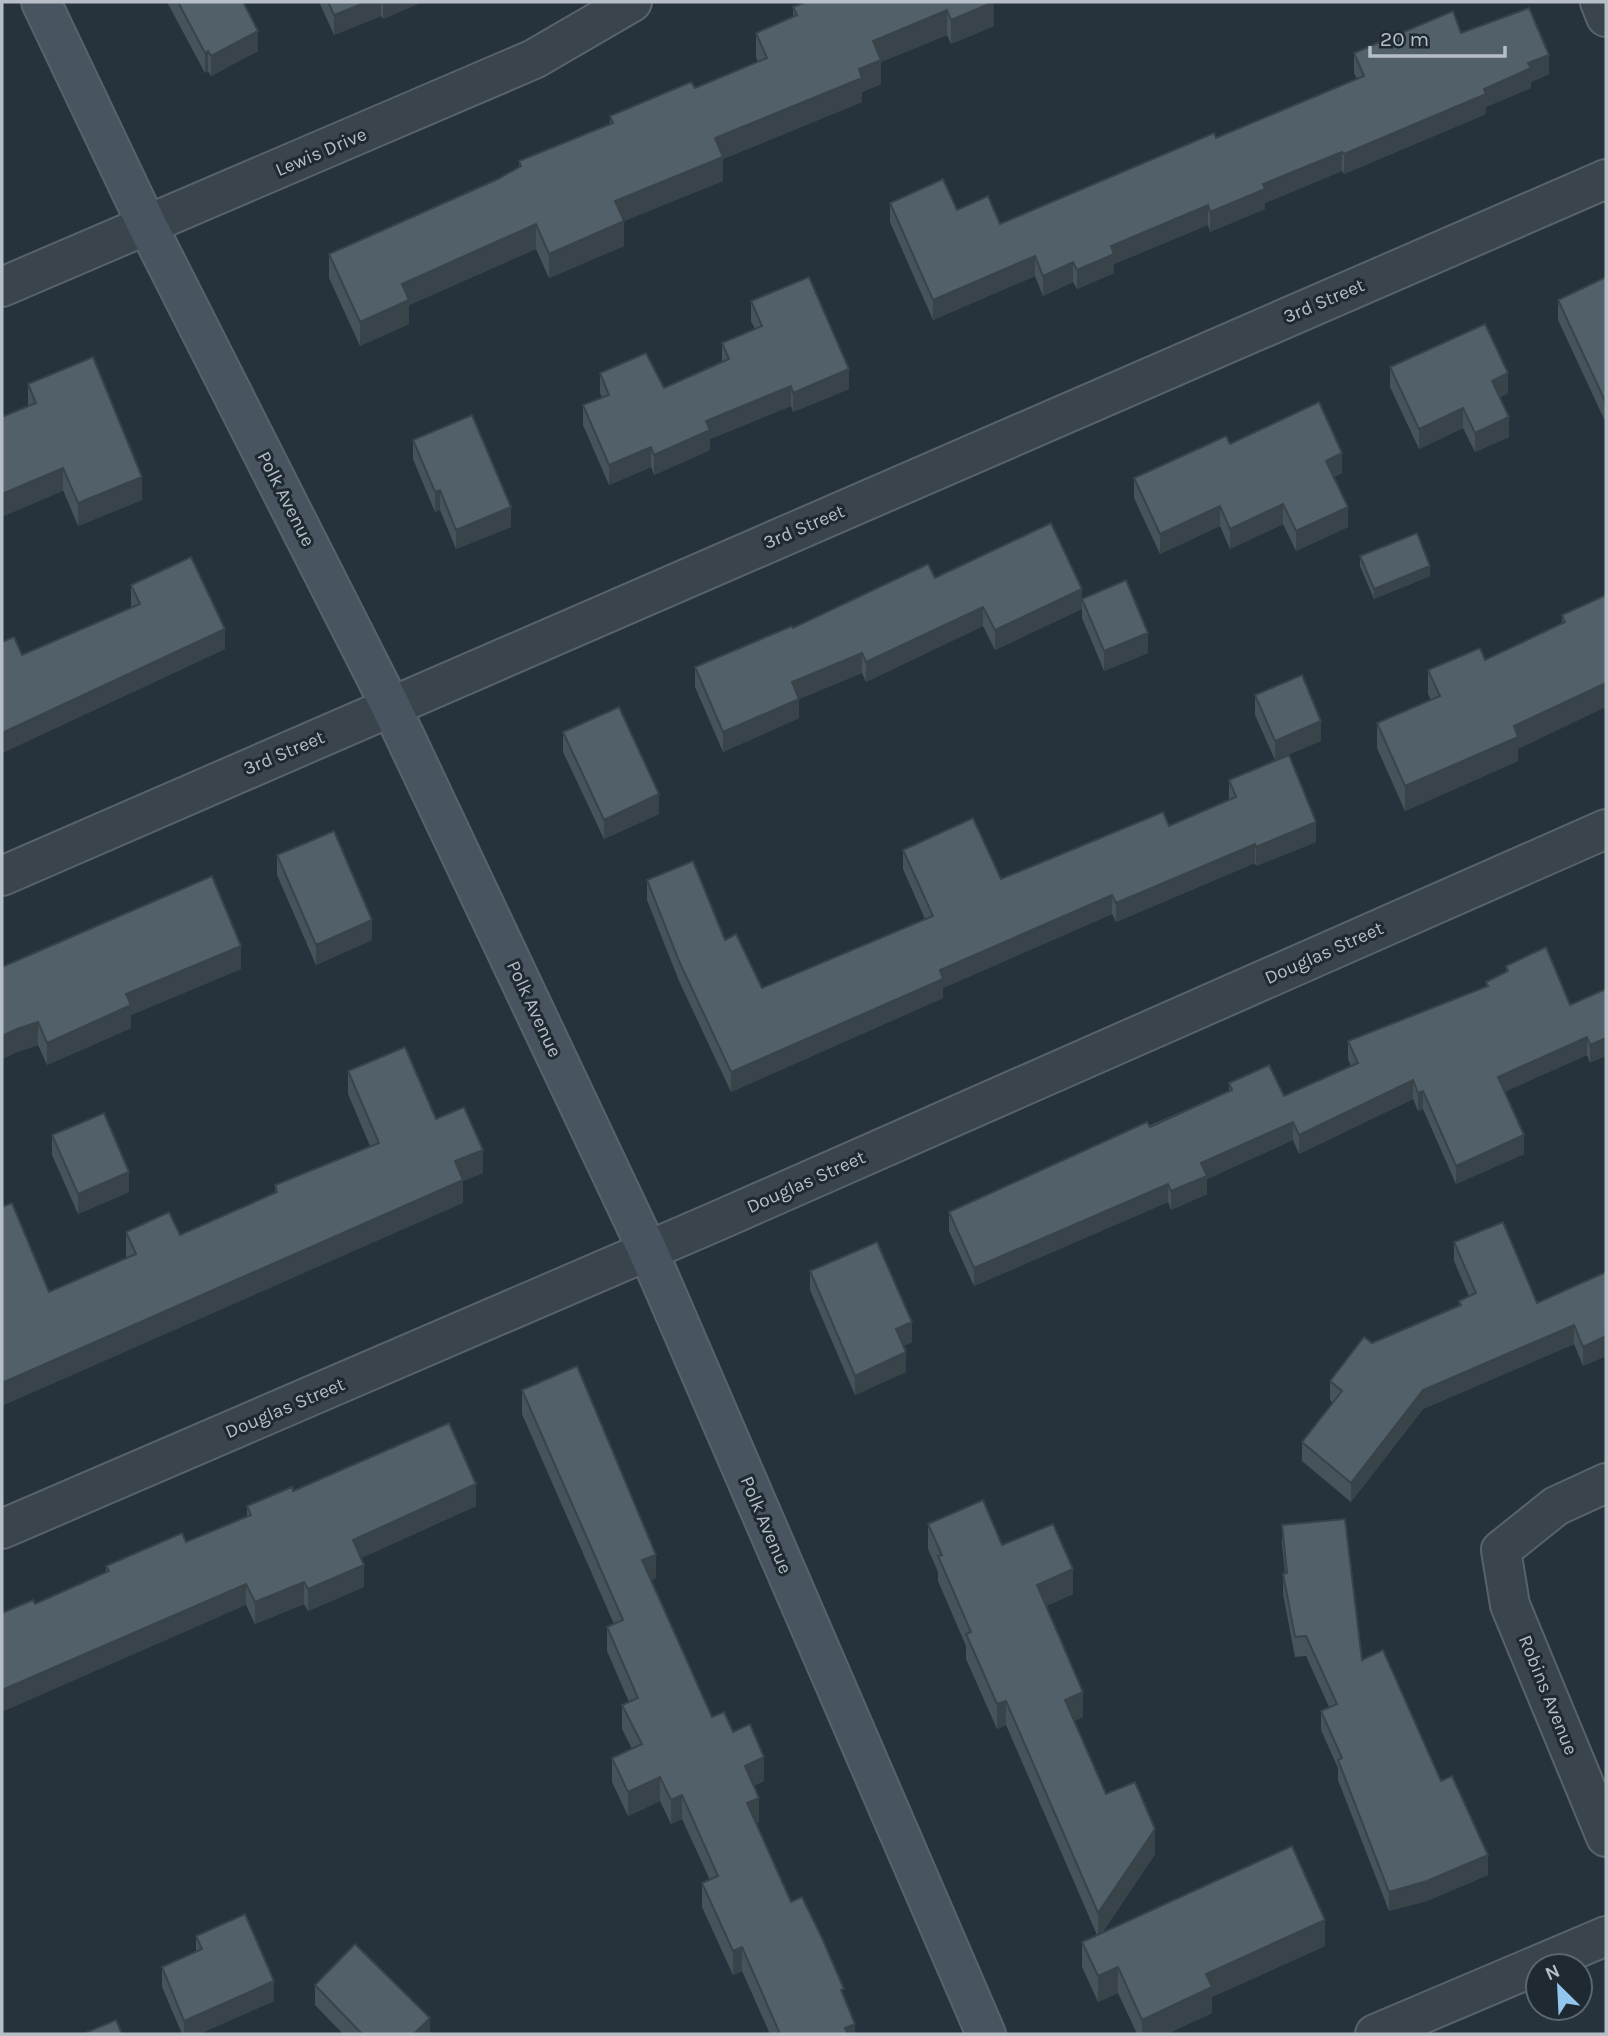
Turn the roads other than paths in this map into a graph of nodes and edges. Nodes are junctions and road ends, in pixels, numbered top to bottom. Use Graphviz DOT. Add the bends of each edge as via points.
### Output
graph roads {
  1 [pos="41,2"];
  2 [pos="632,2"];
  3 [pos="1600,2"];
  4 [pos="1606,17"];
  5 [pos="1606,179"];
  6 [pos="148,227"];
  7 [pos="2,287"];
  8 [pos="391,707"];
  9 [pos="1606,829"];
  10 [pos="2,876"];
  11 [pos="648,1251"];
  12 [pos="1606,1483"];
  13 [pos="2,1529"];
  14 [pos="1606,1837"];
  15 [pos="1606,1936"];
  16 [pos="986,2034"];
  17 [pos="1375,2034"];
  1 -- 6 [label="street, Polk Avenue"];
  2 -- 6 [label="street, Lewis Drive" via="534,59"];
  3 -- 4 [label="street"];
  5 -- 8 [label="street, 3rd Street"];
  6 -- 7 [label="street, Lewis Drive"];
  6 -- 8 [label="street, Polk Avenue"];
  8 -- 10 [label="street, 3rd Street"];
  8 -- 11 [label="street, Polk Avenue"];
  9 -- 11 [label="street, Douglas Street"];
  11 -- 13 [label="street, Douglas Street"];
  11 -- 16 [label="street, Polk Avenue"];
  12 -- 14 [label="street, Robins Avenue" via="1556,1506 1501,1550 1510,1605"];
  15 -- 17 [label="street"];
}
